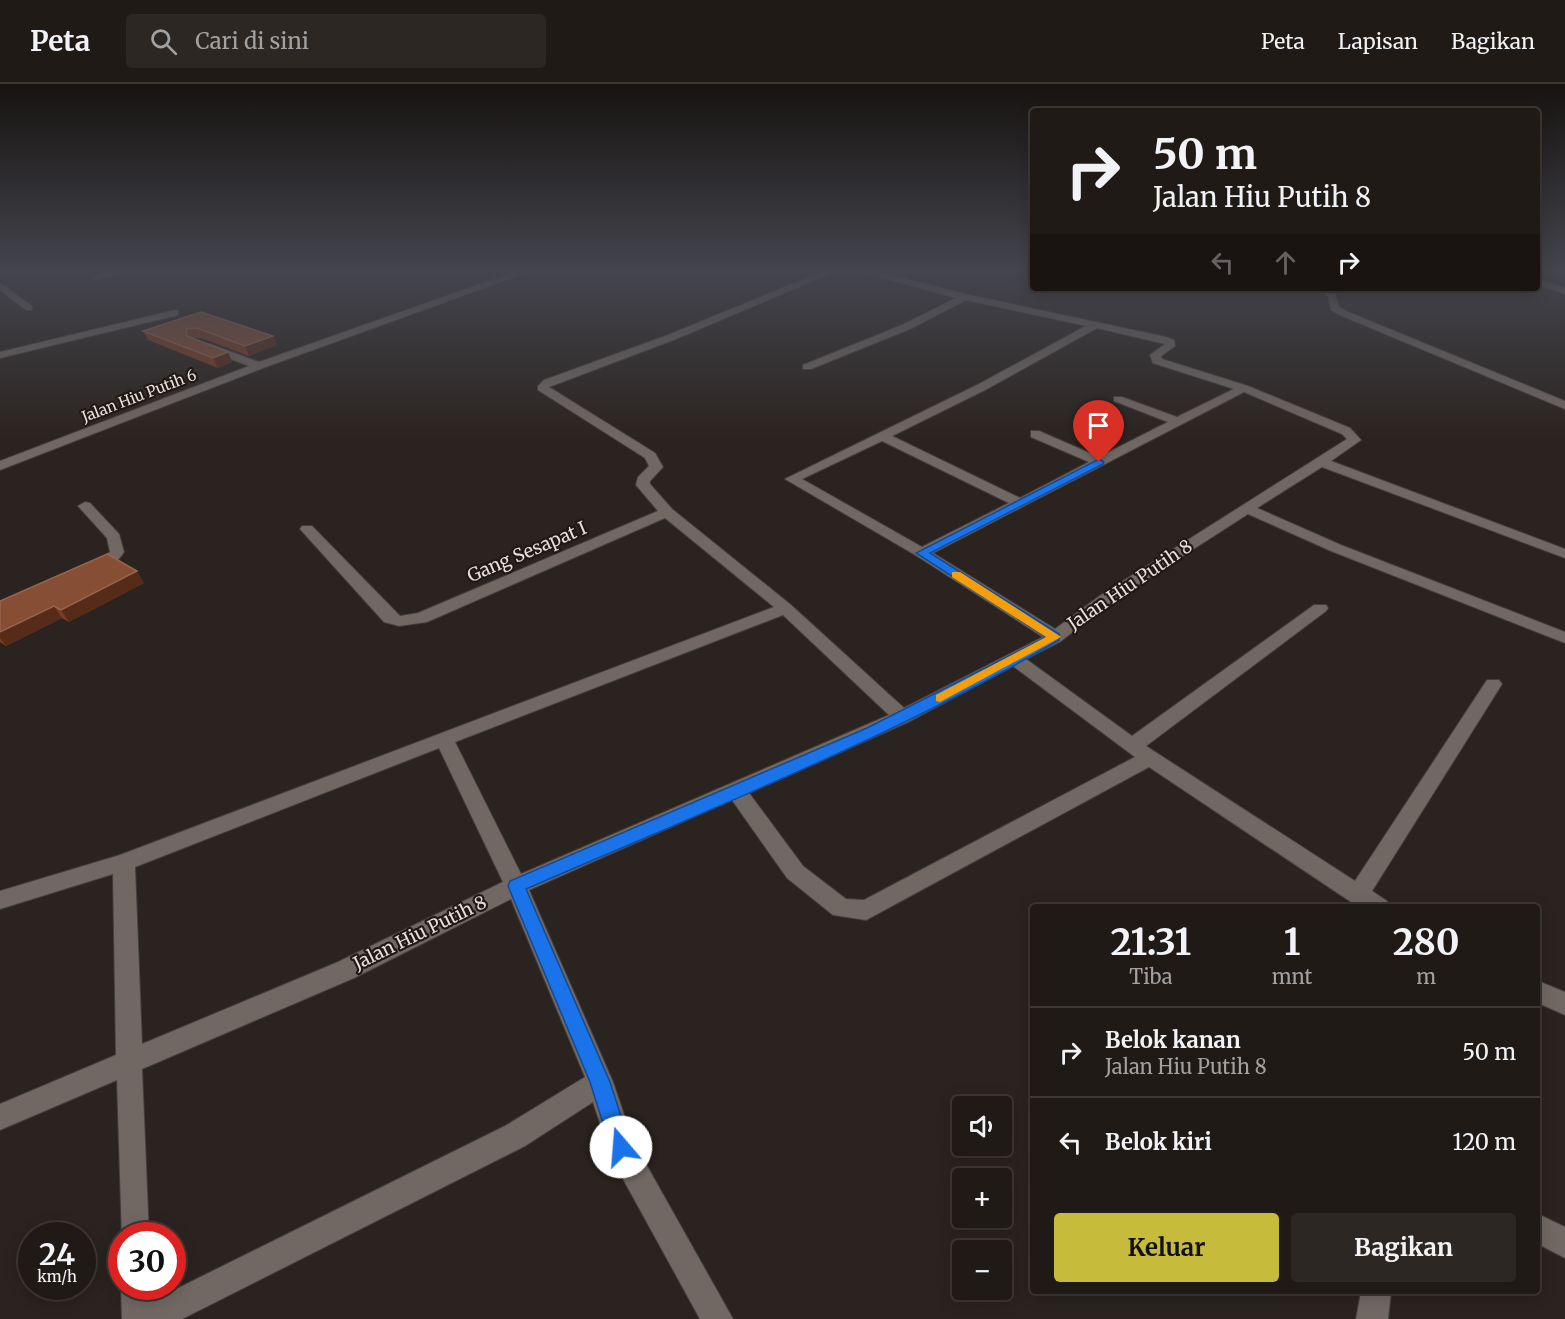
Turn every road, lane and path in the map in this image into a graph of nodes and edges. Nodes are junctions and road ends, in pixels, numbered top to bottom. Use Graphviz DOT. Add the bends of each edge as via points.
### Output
graph roads {
  1 [pos="114,328"];
  2 [pos="367,328"];
  3 [pos="695,328"];
  4 [pos="904,328"];
  5 [pos="1090,328"];
  6 [pos="1108,328"];
  7 [pos="1378,328"];
  8 [pos="196,342"];
  9 [pos="0,355"];
  10 [pos="259,366"];
  11 [pos="807,367"];
  12 [pos="1244,388"];
  13 [pos="1118,399"];
  14 [pos="1565,405"];
  15 [pos="1176,421"];
  16 [pos="1035,434"];
  17 [pos="883,437"];
  18 [pos="1099,462"];
  19 [pos="1321,462"];
  20 [pos="0,466"];
  21 [pos="1022,504"];
  22 [pos="85,506"];
  23 [pos="1245,508"];
  24 [pos="667,512"];
  25 [pos="307,529"];
  26 [pos="922,553"];
  27 [pos="1565,554"];
  28 [pos="81,574"];
  29 [pos="785,608"];
  30 [pos="1320,608"];
  31 [pos="1055,637"];
  32 [pos="1565,638"];
  33 [pos="1016,660"];
  34 [pos="1493,684"];
  35 [pos="902,717"];
  36 [pos="444,739"];
  37 [pos="1132,746"];
  38 [pos="1150,758"];
  39 [pos="735,789"];
  40 [pos="124,862"];
  41 [pos="516,886"];
  42 [pos="1358,894"];
  43 [pos="0,900"];
  44 [pos="1373,904"];
  45 [pos="1540,993"];
  46 [pos="1565,1004"];
  47 [pos="128,1065"];
  48 [pos="600,1082"];
  49 [pos="0,1118"];
  50 [pos="134,1222"];
  51 [pos="1540,1230"];
  52 [pos="1565,1243"];
  53 [pos="1376,1294"];
  54 [pos="137,1300"];
  55 [pos="138,1319"];
  56 [pos="149,1319"];
  57 [pos="717,1319"];
  58 [pos="1372,1319"];
  1 -- 9 [label="street"];
  2 -- 10 [label="street"];
  3 -- 24 [label="street" via="543,385 543,390 650,456 656,467 643,480 644,484"];
  4 -- 11 [label="street"];
  5 -- 17 [label="street"];
  6 -- 12 [label="street" via="1170,342 1170,346 1155,355 1157,361"];
  7 -- 14 [label="street"];
  8 -- 10 [label="street, Jalan Hiu Putih 6"];
  10 -- 20 [label="street, Jalan Hiu Putih 6"];
  12 -- 15 [label="street"];
  12 -- 19 [label="street, Jalan Hiu Putih 8" via="1354,437"];
  13 -- 15 [label="street"];
  15 -- 18 [label="street"];
  16 -- 18 [label="street"];
  17 -- 21 [label="street"];
  17 -- 26 [label="street" via="792,479"];
  18 -- 21 [label="street"];
  19 -- 23 [label="street, Jalan Hiu Putih 8"];
  19 -- 27 [label="street"];
  21 -- 26 [label="street"];
  22 -- 28 [label="street" via="114,537 117,552 112,559"];
  23 -- 31 [label="street, Jalan Hiu Putih 8" via="1107,598"];
  23 -- 32 [label="street"];
  24 -- 25 [label="street, Gang Sesapat I" via="421,618 399,621 390,618"];
  24 -- 29 [label="street"];
  26 -- 31 [label="street"];
  29 -- 35 [label="street"];
  29 -- 36 [label="street"];
  30 -- 37 [label="street"];
  31 -- 33 [label="street, Jalan Hiu Putih 8"];
  33 -- 35 [label="street, Jalan Hiu Putih 8"];
  33 -- 37 [label="street"];
  34 -- 42 [label="street"];
  35 -- 39 [label="street, Jalan Hiu Putih 8"];
  36 -- 40 [label="street"];
  36 -- 41 [label="street"];
  37 -- 38 [label="street"];
  38 -- 39 [label="street" via="866,910 842,908 795,872"];
  38 -- 42 [label="street"];
  39 -- 41 [label="street, Jalan Hiu Putih 8" via="712,803"];
  40 -- 43 [label="street"];
  40 -- 47 [label="street"];
  41 -- 47 [label="street, Jalan Hiu Putih 8" via="346,970"];
  41 -- 48 [label="street"];
  42 -- 44 [label="street"];
  45 -- 46 [label="street"];
  47 -- 49 [label="street, Jalan Hiu Putih 8"];
  47 -- 50 [label="street"];
  48 -- 56 [label="street" via="515,1137"];
  48 -- 57 [label="street" via="621,1147"];
  51 -- 52 [label="street"];
  53 -- 58 [label="street"];
  54 -- 55 [label="street"];
}
